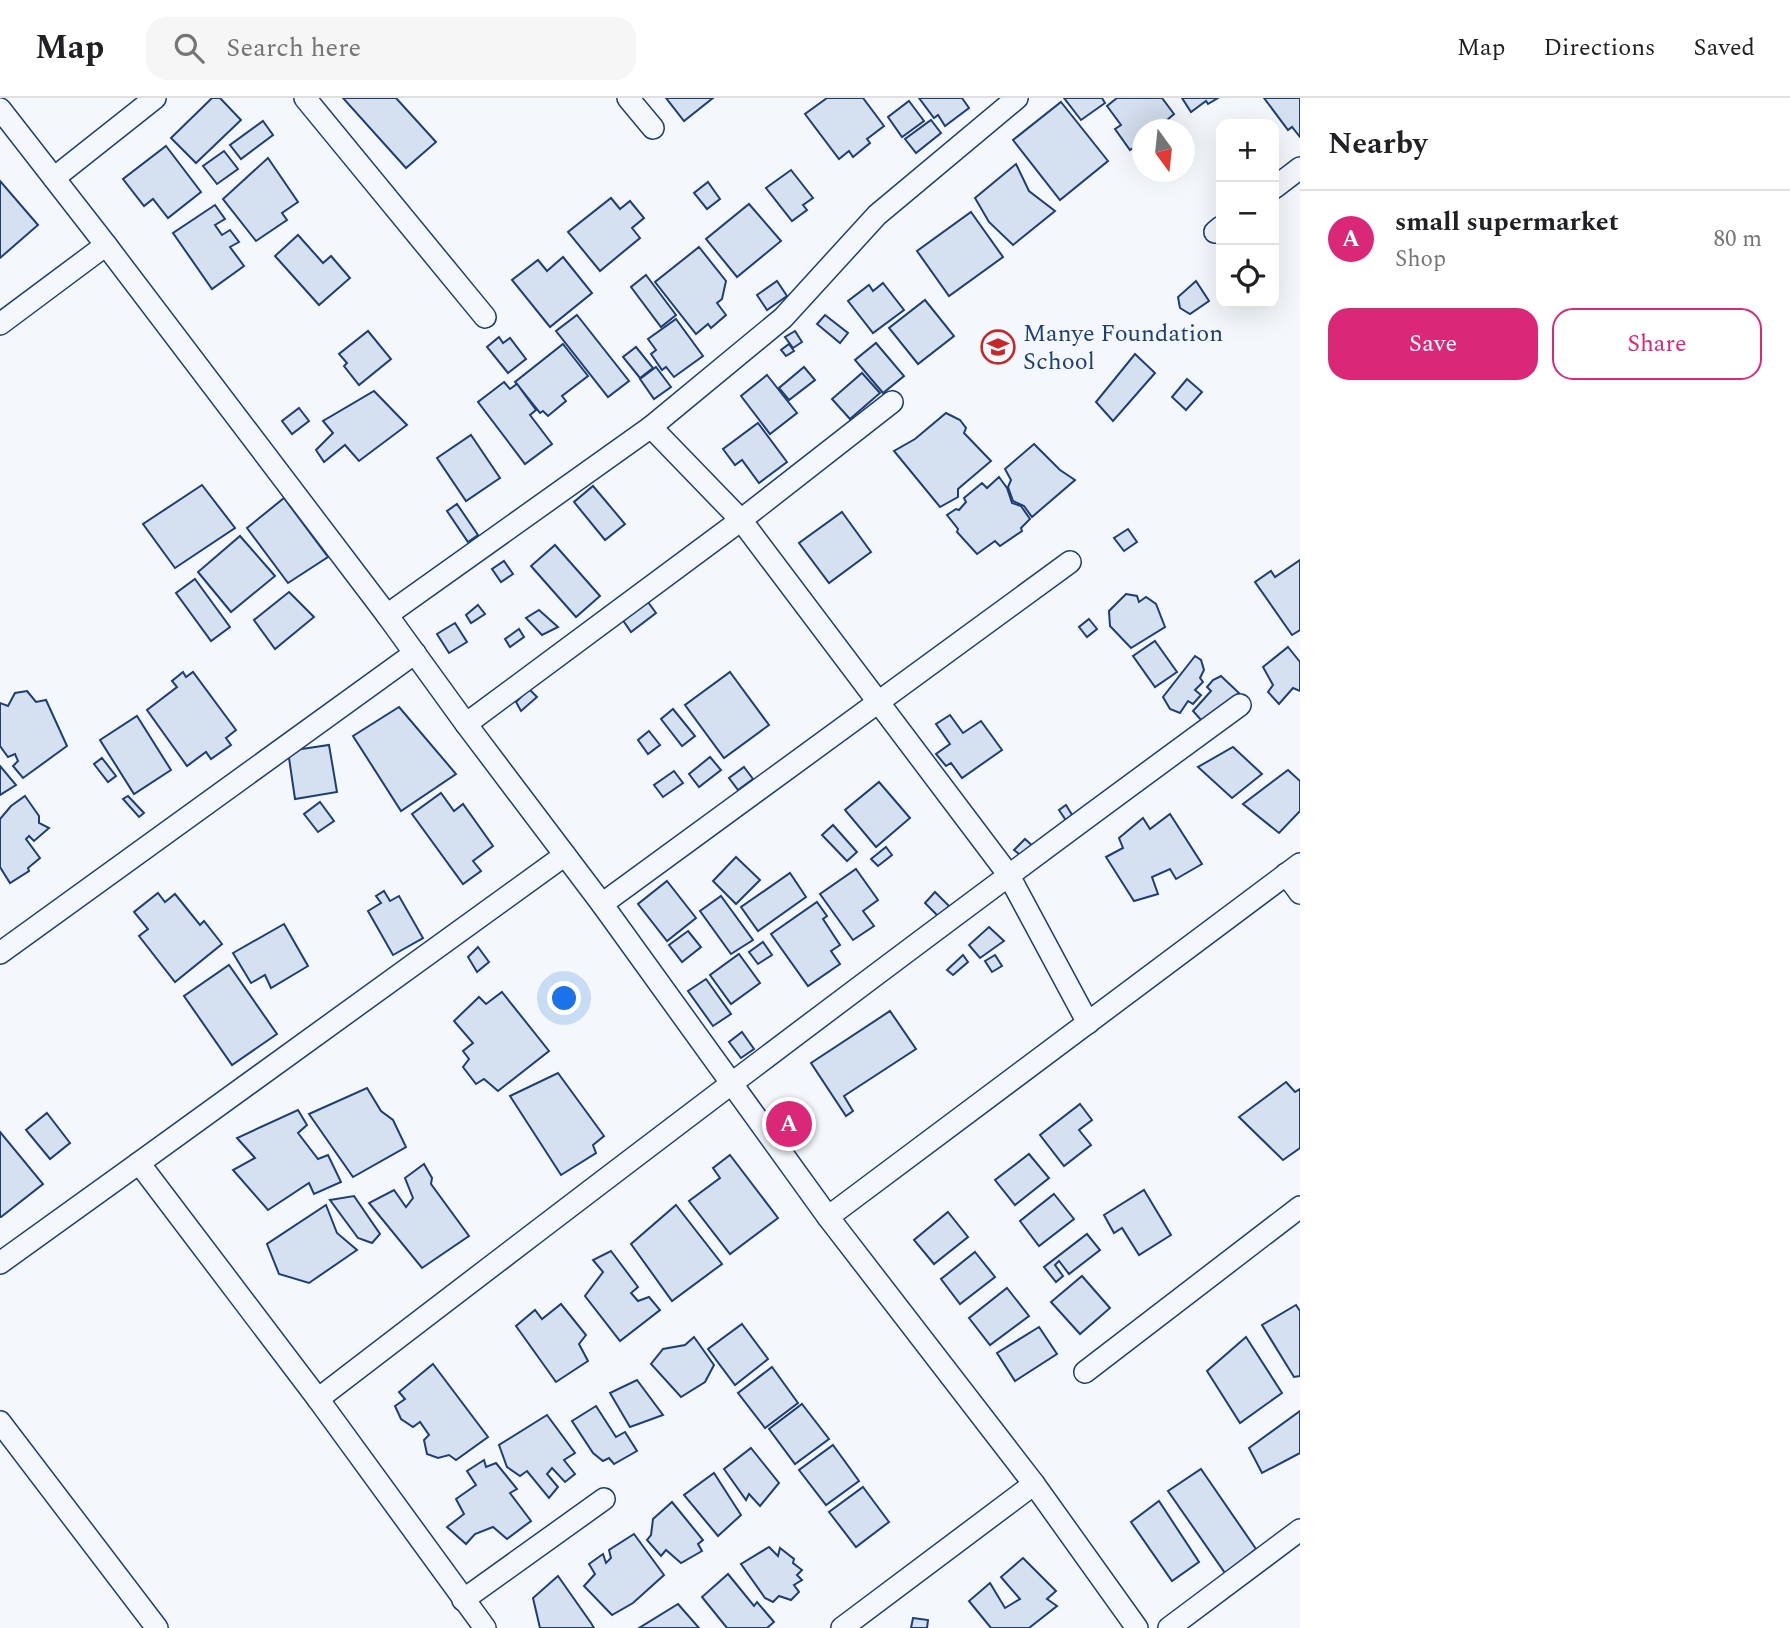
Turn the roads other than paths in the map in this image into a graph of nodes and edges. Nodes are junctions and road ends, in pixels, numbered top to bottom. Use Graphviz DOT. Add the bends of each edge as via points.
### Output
graph roads {
  1 [pos="155,98"];
  2 [pos="305,98"];
  3 [pos="628,98"];
  4 [pos="1017,98"];
  5 [pos="0,109"];
  6 [pos="653,128"];
  7 [pos="1300,169"];
  8 [pos="54,178"];
  9 [pos="1279,184"];
  10 [pos="106,245"];
  11 [pos="485,317"];
  12 [pos="0,324"];
  13 [pos="892,402"];
  14 [pos="651,427"];
  15 [pos="741,520"];
  16 [pos="1070,562"];
  17 [pos="387,615"];
  18 [pos="415,653"];
  19 [pos="877,702"];
  20 [pos="1240,705"];
  21 [pos="466,724"];
  22 [pos="565,855"];
  23 [pos="1293,869"];
  24 [pos="1008,874"];
  25 [pos="1300,892"];
  26 [pos="603,904"];
  27 [pos="0,953"];
  28 [pos="1088,1023"];
  29 [pos="730,1082"];
  30 [pos="139,1163"];
  31 [pos="1300,1207"];
  32 [pos="828,1217"];
  33 [pos="0,1263"];
  34 [pos="1085,1372"];
  35 [pos="318,1399"];
  36 [pos="0,1422"];
  37 [pos="1034,1484"];
  38 [pos="604,1499"];
  39 [pos="1300,1530"];
  40 [pos="463,1600"];
  41 [pos="156,1628"];
  42 [pos="485,1628"];
  43 [pos="842,1628"];
  44 [pos="1137,1628"];
  45 [pos="1169,1628"];
  1 -- 8 [label="street"];
  2 -- 11 [label="street"];
  3 -- 6 [label="street"];
  4 -- 14 [label="street" via="877,215 783,318"];
  5 -- 8 [label="street"];
  7 -- 9 [label="street"];
  8 -- 10 [label="street"];
  10 -- 12 [label="street"];
  10 -- 17 [label="street"];
  13 -- 15 [label="street"];
  14 -- 15 [label="street"];
  14 -- 17 [label="street"];
  15 -- 19 [label="street"];
  15 -- 21 [label="street"];
  16 -- 19 [label="street"];
  17 -- 18 [label="street"];
  18 -- 21 [label="street"];
  18 -- 27 [label="street"];
  19 -- 24 [label="street"];
  19 -- 26 [label="street"];
  20 -- 24 [label="street"];
  21 -- 22 [label="street"];
  22 -- 26 [label="street"];
  22 -- 30 [label="street"];
  23 -- 25 [label="street"];
  23 -- 28 [label="street"];
  24 -- 28 [label="street"];
  24 -- 29 [label="street"];
  26 -- 29 [label="street"];
  28 -- 32 [label="street"];
  29 -- 32 [label="street"];
  29 -- 35 [label="street"];
  30 -- 33 [label="street"];
  30 -- 35 [label="street"];
  31 -- 34 [label="street"];
  32 -- 37 [label="street"];
  35 -- 40 [label="street"];
  36 -- 41 [label="street"];
  37 -- 43 [label="street"];
  37 -- 44 [label="street"];
  38 -- 40 [label="street"];
  39 -- 45 [label="street"];
  40 -- 42 [label="street"];
}
